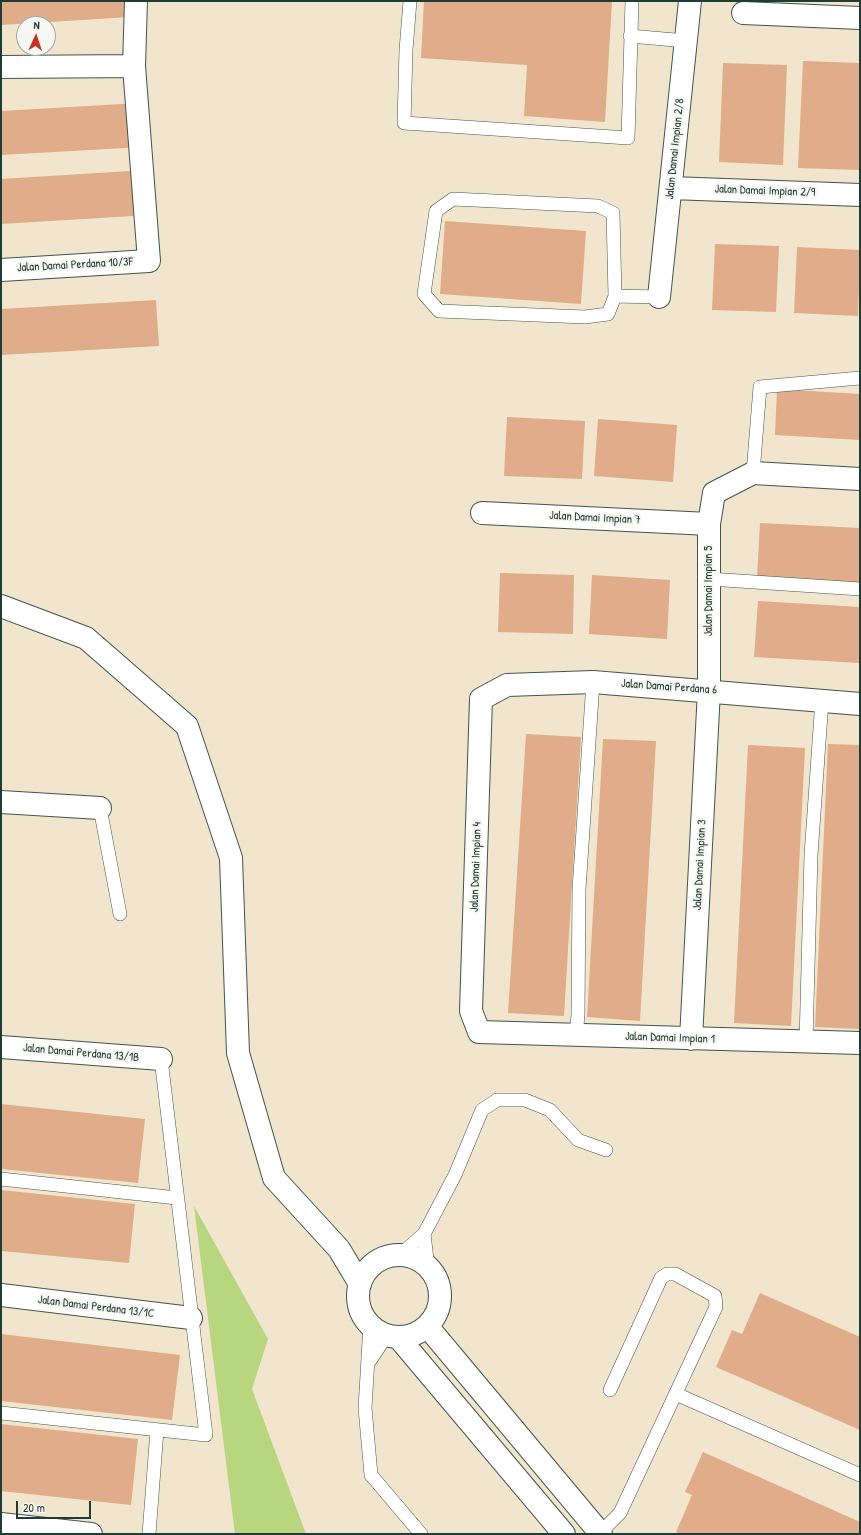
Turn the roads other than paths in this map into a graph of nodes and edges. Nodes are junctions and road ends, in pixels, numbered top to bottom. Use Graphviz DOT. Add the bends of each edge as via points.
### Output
graph roads {
  1 [pos="136,1"];
  2 [pos="410,1"];
  3 [pos="632,1"];
  4 [pos="690,1"];
  5 [pos="743,13"];
  6 [pos="860,18"];
  7 [pos="630,36"];
  8 [pos="686,41"];
  9 [pos="134,66"];
  10 [pos="1,67"];
  11 [pos="670,188"];
  12 [pos="860,195"];
  13 [pos="1,270"];
  14 [pos="615,296"];
  15 [pos="659,297"];
  16 [pos="860,378"];
  17 [pos="753,473"];
  18 [pos="860,479"];
  19 [pos="482,513"];
  20 [pos="709,524"];
  21 [pos="709,579"];
  22 [pos="860,589"];
  23 [pos="1,606"];
  24 [pos="593,682"];
  25 [pos="709,690"];
  26 [pos="481,699"];
  27 [pos="822,700"];
  28 [pos="860,704"];
  29 [pos="1,802"];
  30 [pos="100,808"];
  31 [pos="120,914"];
  32 [pos="480,1032"];
  33 [pos="576,1035"];
  34 [pos="691,1039"];
  35 [pos="806,1042"];
  36 [pos="860,1043"];
  37 [pos="1,1047"];
  38 [pos="161,1059"];
  39 [pos="606,1150"];
  40 [pos="1,1179"];
  41 [pos="177,1198"];
  42 [pos="424,1234"];
  43 [pos="339,1248"];
  44 [pos="391,1257"];
  45 [pos="428,1268"];
  46 [pos="360,1284"];
  47 [pos="1,1295"];
  48 [pos="191,1318"];
  49 [pos="427,1326"];
  50 [pos="385,1333"];
  51 [pos="369,1362"];
  52 [pos="610,1390"];
  53 [pos="676,1394"];
  54 [pos="1,1413"];
  55 [pos="157,1430"];
  56 [pos="860,1475"];
  57 [pos="1,1524"];
  58 [pos="91,1534"];
  59 [pos="149,1534"];
  60 [pos="421,1534"];
  61 [pos="564,1534"];
  62 [pos="600,1534"];
  1 -- 9 [label="street"];
  2 -- 7 [label="lane" via="404,123 628,138"];
  3 -- 7 [label="lane"];
  4 -- 8 [label="street, Jalan Damai Impian 2/8"];
  5 -- 6 [label="street"];
  7 -- 8 [label="lane"];
  8 -- 11 [label="street, Jalan Damai Impian 2/8"];
  9 -- 10 [label="street"];
  9 -- 13 [label="street, Jalan Damai Perdana 10/3F" via="149,261"];
  11 -- 12 [label="street, Jalan Damai Impian 2/9"];
  11 -- 15 [label="street, Jalan Damai Impian 2/8"];
  14 -- 14 [label="lane" via="608,314 585,317 439,311 424,294 436,211 453,199 603,208 613,213"];
  14 -- 15 [label="lane"];
  16 -- 17 [label="lane" via="760,387"];
  17 -- 18 [label="street"];
  17 -- 20 [label="street, Jalan Damai Impian 5" via="714,493"];
  19 -- 20 [label="street, Jalan Damai Impian 7"];
  20 -- 21 [label="street, Jalan Damai Impian 5"];
  21 -- 22 [label="lane"];
  21 -- 25 [label="street, Jalan Damai Impian 5"];
  23 -- 43 [label="street" via="86,638 187,726 231,858 238,1053 274,1178"];
  24 -- 25 [label="street, Jalan Damai Perdana 6"];
  24 -- 26 [label="street, Jalan Damai Perdana 6" via="507,685"];
  24 -- 33 [label="lane" via="579,889"];
  25 -- 27 [label="street, Jalan Damai Perdana 6"];
  25 -- 34 [label="street, Jalan Damai Impian 3"];
  26 -- 32 [label="street, Jalan Damai Impian 4" via="471,1011"];
  27 -- 28 [label="street, Jalan Damai Perdana 6"];
  27 -- 35 [label="lane" via="811,855"];
  29 -- 30 [label="street"];
  30 -- 31 [label="lane"];
  32 -- 33 [label="street, Jalan Damai Impian 1"];
  33 -- 34 [label="street, Jalan Damai Impian 1"];
  34 -- 35 [label="street, Jalan Damai Impian 1"];
  35 -- 36 [label="street, Jalan Damai Impian 1"];
  37 -- 38 [label="street, Jalan Damai Perdana 13/1B"];
  38 -- 41 [label="lane"];
  39 -- 42 [label="lane" via="578,1140 550,1110 525,1100 497,1100 482,1110 455,1175"];
  40 -- 41 [label="lane"];
  41 -- 48 [label="lane"];
  42 -- 44 [label="lane"];
  42 -- 45 [label="lane"];
  43 -- 44 [label="street"];
  43 -- 46 [label="street"];
  44 -- 45 [label="street" via="419,1261"];
  44 -- 46 [label="street" via="373,1265"];
  45 -- 49 [label="street" via="436,1278 440,1290 435,1316"];
  46 -- 50 [label="street" via="359,1306 363,1316"];
  47 -- 48 [label="street, Jalan Damai Perdana 13/1C"];
  48 -- 55 [label="lane" via="206,1435"];
  49 -- 50 [label="street" via="409,1336"];
  49 -- 62 [label="street"];
  50 -- 51 [label="lane"];
  50 -- 51 [label="lane"];
  50 -- 61 [label="street"];
  51 -- 60 [label="lane" via="365,1408 371,1475"];
  52 -- 53 [label="lane" via="662,1278 667,1274 675,1274 715,1296 716,1307"];
  53 -- 56 [label="lane"];
  53 -- 62 [label="lane" via="620,1513"];
  54 -- 55 [label="lane"];
  55 -- 59 [label="lane"];
  57 -- 58 [label="street"];
}
